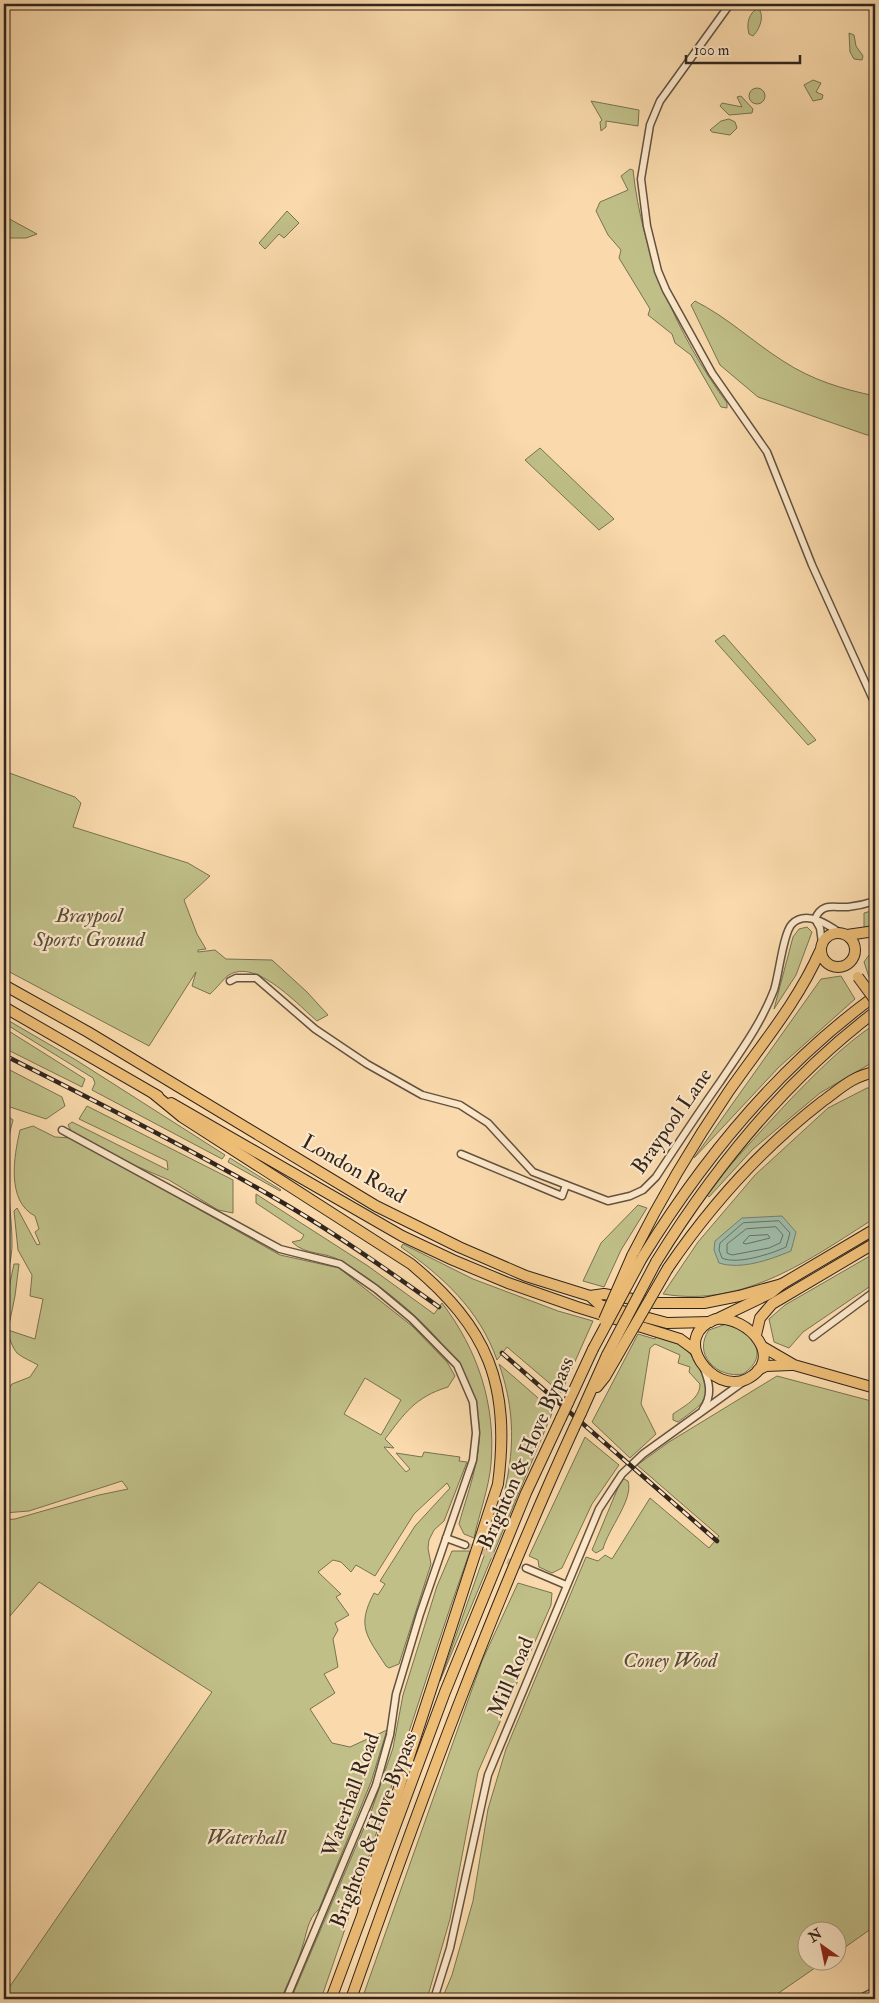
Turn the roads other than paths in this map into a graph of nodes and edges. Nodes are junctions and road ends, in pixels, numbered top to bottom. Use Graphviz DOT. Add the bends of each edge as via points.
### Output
graph roads {
  1 [pos="730,4"];
  2 [pos="875,704"];
  3 [pos="875,901"];
  4 [pos="815,919"];
  5 [pos="875,931"];
  6 [pos="844,934"];
  7 [pos="821,947"];
  8 [pos="853,958"];
  9 [pos="843,967"];
  10 [pos="858,977"];
  11 [pos="230,982"];
  12 [pos="4,985"];
  13 [pos="875,998"];
  14 [pos="4,1007"];
  15 [pos="875,1012"];
  16 [pos="875,1072"];
  17 [pos="875,1078"];
  18 [pos="840,1089"];
  19 [pos="154,1094"];
  20 [pos="62,1130"];
  21 [pos="461,1154"];
  22 [pos="566,1185"];
  23 [pos="875,1229"];
  24 [pos="875,1243"];
  25 [pos="637,1257"];
  26 [pos="782,1284"];
  27 [pos="875,1291"];
  28 [pos="590,1296"];
  29 [pos="713,1321"];
  30 [pos="756,1335"];
  31 [pos="812,1338"];
  32 [pos="763,1347"];
  33 [pos="694,1350"];
  34 [pos="611,1356"];
  35 [pos="794,1365"];
  36 [pos="704,1367"];
  37 [pos="758,1370"];
  38 [pos="746,1379"];
  39 [pos="875,1388"];
  40 [pos="700,1412"];
  41 [pos="446,1538"];
  42 [pos="465,1544"];
  43 [pos="526,1568"];
  44 [pos="566,1585"];
  45 [pos="363,1912"];
  46 [pos="875,1991"];
  47 [pos="286,1999"];
  48 [pos="332,1999"];
  49 [pos="351,1999"];
  50 [pos="434,1999"];
  51 [pos="859,1999"];
  1 -- 2 [label="street" via="660,101 650,125 641,179 647,226 666,290 712,373 767,452 812,565"];
  3 -- 4 [label="street, Braypool Lane" via="828,906 818,911"];
  4 -- 6 [label="street"];
  4 -- 7 [label="street" via="820,928"];
  4 -- 22 [label="street, Braypool Lane" via="800,919 789,928 780,974 766,1012 656,1177 643,1190 608,1200"];
  5 -- 6 [label="highway"];
  6 -- 7 [label="highway" via="829,935"];
  6 -- 8 [label="highway" via="854,943"];
  7 -- 9 [label="highway" via="828,964"];
  7 -- 25 [label="highway" via="791,1007 730,1089 676,1174"];
  8 -- 9 [label="highway"];
  8 -- 10 [label="highway"];
  9 -- 10 [label="highway"];
  10 -- 13 [label="highway, bridge"];
  11 -- 22 [label="street, Braypool Lane" via="236,978 256,978 315,1029 356,1057 422,1095 460,1105 488,1122 533,1172"];
  12 -- 28 [label="highway, London Road" via="384,1210 526,1276"];
  13 -- 25 [label="highway" via="808,1052 745,1114"];
  14 -- 19 [label="highway, London Road"];
  15 -- 34 [label="highway, Brighton & Hove Bypass, bridge" via="828,1051 759,1119 702,1192 656,1262"];
  16 -- 18 [label="highway" via="855,1077"];
  17 -- 18 [label="highway"];
  18 -- 34 [label="highway, bridge" via="781,1136 748,1168 691,1234"];
  19 -- 33 [label="highway, London Road" via="387,1227 445,1256 516,1286 680,1340"];
  19 -- 45 [label="highway" via="182,1117 411,1264 440,1288 466,1318 479,1341 498,1391 502,1452 498,1484 367,1886"];
  20 -- 41 [label="street, Waterhall Road" via="280,1249 340,1264 412,1319 457,1365 473,1402 476,1433 470,1467"];
  21 -- 22 [label="street" via="562,1196"];
  23 -- 26 [label="highway"];
  24 -- 30 [label="highway" via="772,1304 760,1318"];
  25 -- 45 [label="highway, Brighton & Hove Bypass, bridge" via="609,1304 594,1349 526,1493 445,1692 374,1890"];
  26 -- 28 [label="highway" via="704,1303 655,1303 604,1294"];
  26 -- 29 [label="highway" via="770,1294"];
  27 -- 31 [label="street"];
  28 -- 29 [label="highway, London Road" via="600,1305 667,1323"];
  29 -- 30 [label="highway" via="734,1321"];
  29 -- 33 [label="highway" via="699,1333"];
  30 -- 32 [label="highway"];
  32 -- 35 [label="highway"];
  32 -- 37 [label="highway" via="764,1355"];
  33 -- 36 [label="highway"];
  34 -- 49 [label="highway, Brighton & Hove Bypass, bridge" via="574,1428 490,1620"];
  35 -- 37 [label="highway" via="777,1364"];
  35 -- 39 [label="highway"];
  36 -- 38 [label="highway" via="717,1377"];
  36 -- 40 [label="street" via="710,1394"];
  37 -- 38 [label="highway"];
  38 -- 40 [label="street, Mill Road"];
  40 -- 44 [label="street, Mill Road" via="650,1448 622,1474 599,1509"];
  41 -- 42 [label="street"];
  41 -- 47 [label="street, Waterhall Road" via="396,1694 390,1735 376,1785"];
  43 -- 44 [label="street"];
  44 -- 50 [label="street, Mill Road" via="488,1776 450,1948"];
  45 -- 48 [label="highway, Brighton & Hove Bypass"];
  46 -- 51 [label="street"];
}
